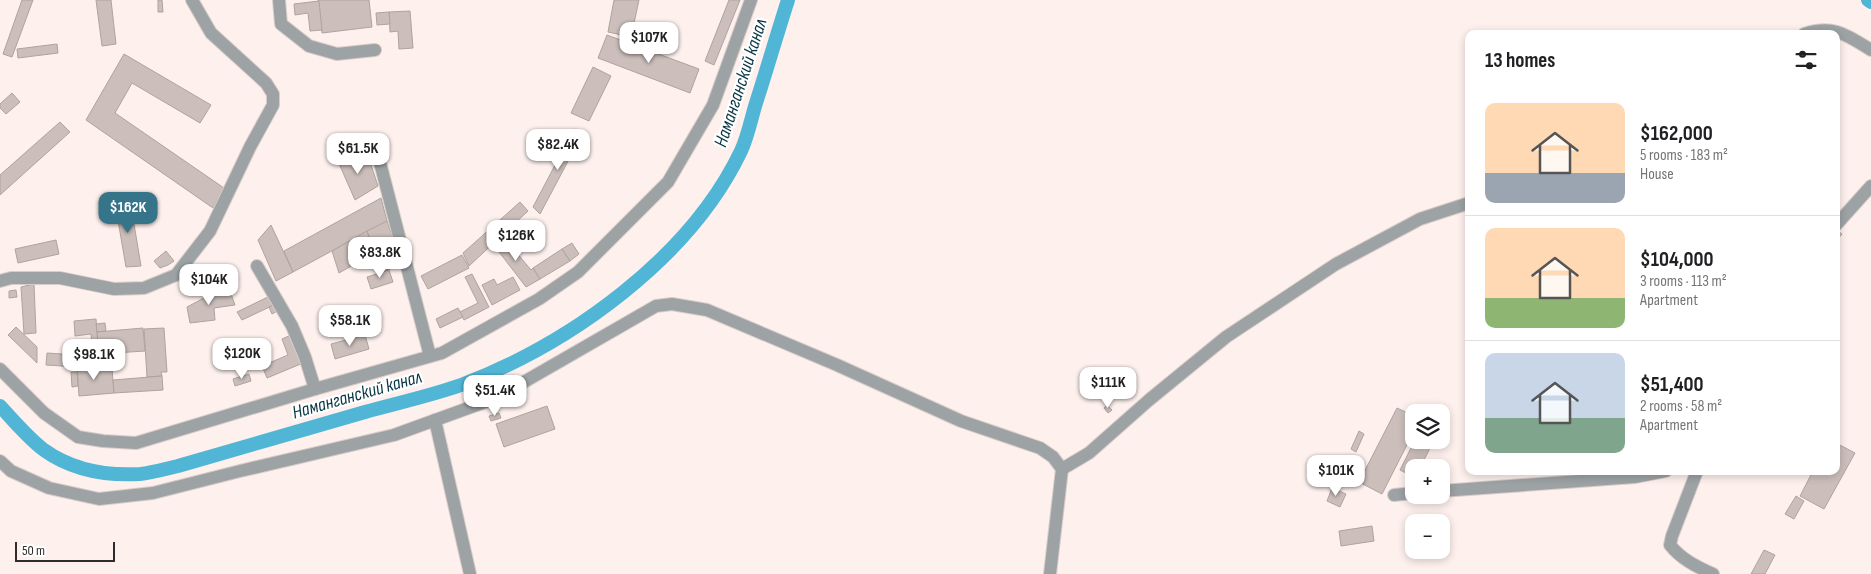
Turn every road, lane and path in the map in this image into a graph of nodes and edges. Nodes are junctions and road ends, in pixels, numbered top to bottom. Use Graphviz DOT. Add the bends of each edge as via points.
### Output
graph roads {
  1 [pos="192,0"];
  2 [pos="279,0"];
  3 [pos="751,0"];
  4 [pos="1840,33"];
  5 [pos="374,50"];
  6 [pos="1871,50"];
  7 [pos="377,151"];
  8 [pos="1871,186"];
  9 [pos="1465,204"];
  10 [pos="1840,221"];
  11 [pos="257,266"];
  12 [pos="0,281"];
  13 [pos="430,356"];
  14 [pos="0,369"];
  15 [pos="315,389"];
  16 [pos="435,420"];
  17 [pos="0,460"];
  18 [pos="1062,469"];
  19 [pos="1645,475"];
  20 [pos="1695,475"];
  21 [pos="1450,490"];
  22 [pos="1405,494"];
  23 [pos="1394,495"];
  24 [pos="470,574"];
  25 [pos="1050,574"];
  26 [pos="1713,574"];
  1 -- 12 [label="street" via="211,33 266,83 273,94 273,105 210,231 176,275 144,288 114,289 60,278"];
  2 -- 5 [label="street" via="281,24 310,46 337,54"];
  3 -- 13 [label="street" via="713,105 668,182 578,272 539,299 442,353"];
  4 -- 6 [label="street"];
  7 -- 13 [label="street"];
  8 -- 10 [label="street"];
  9 -- 18 [label="street" via="1420,219 1336,264 1226,337 1089,453"];
  11 -- 15 [label="street" via="292,326"];
  13 -- 15 [label="street"];
  14 -- 15 [label="street" via="44,413 78,437 103,441 136,443"];
  16 -- 17 [label="street" via="394,435 153,493 99,499 50,488 10,471"];
  16 -- 18 [label="street" via="496,398 656,306 672,304 708,310 960,421 1040,448"];
  16 -- 24 [label="street"];
  18 -- 25 [label="street"];
  19 -- 21 [label="street"];
  20 -- 26 [label="street" via="1670,545 1677,554"];
  22 -- 23 [label="street"];
}
